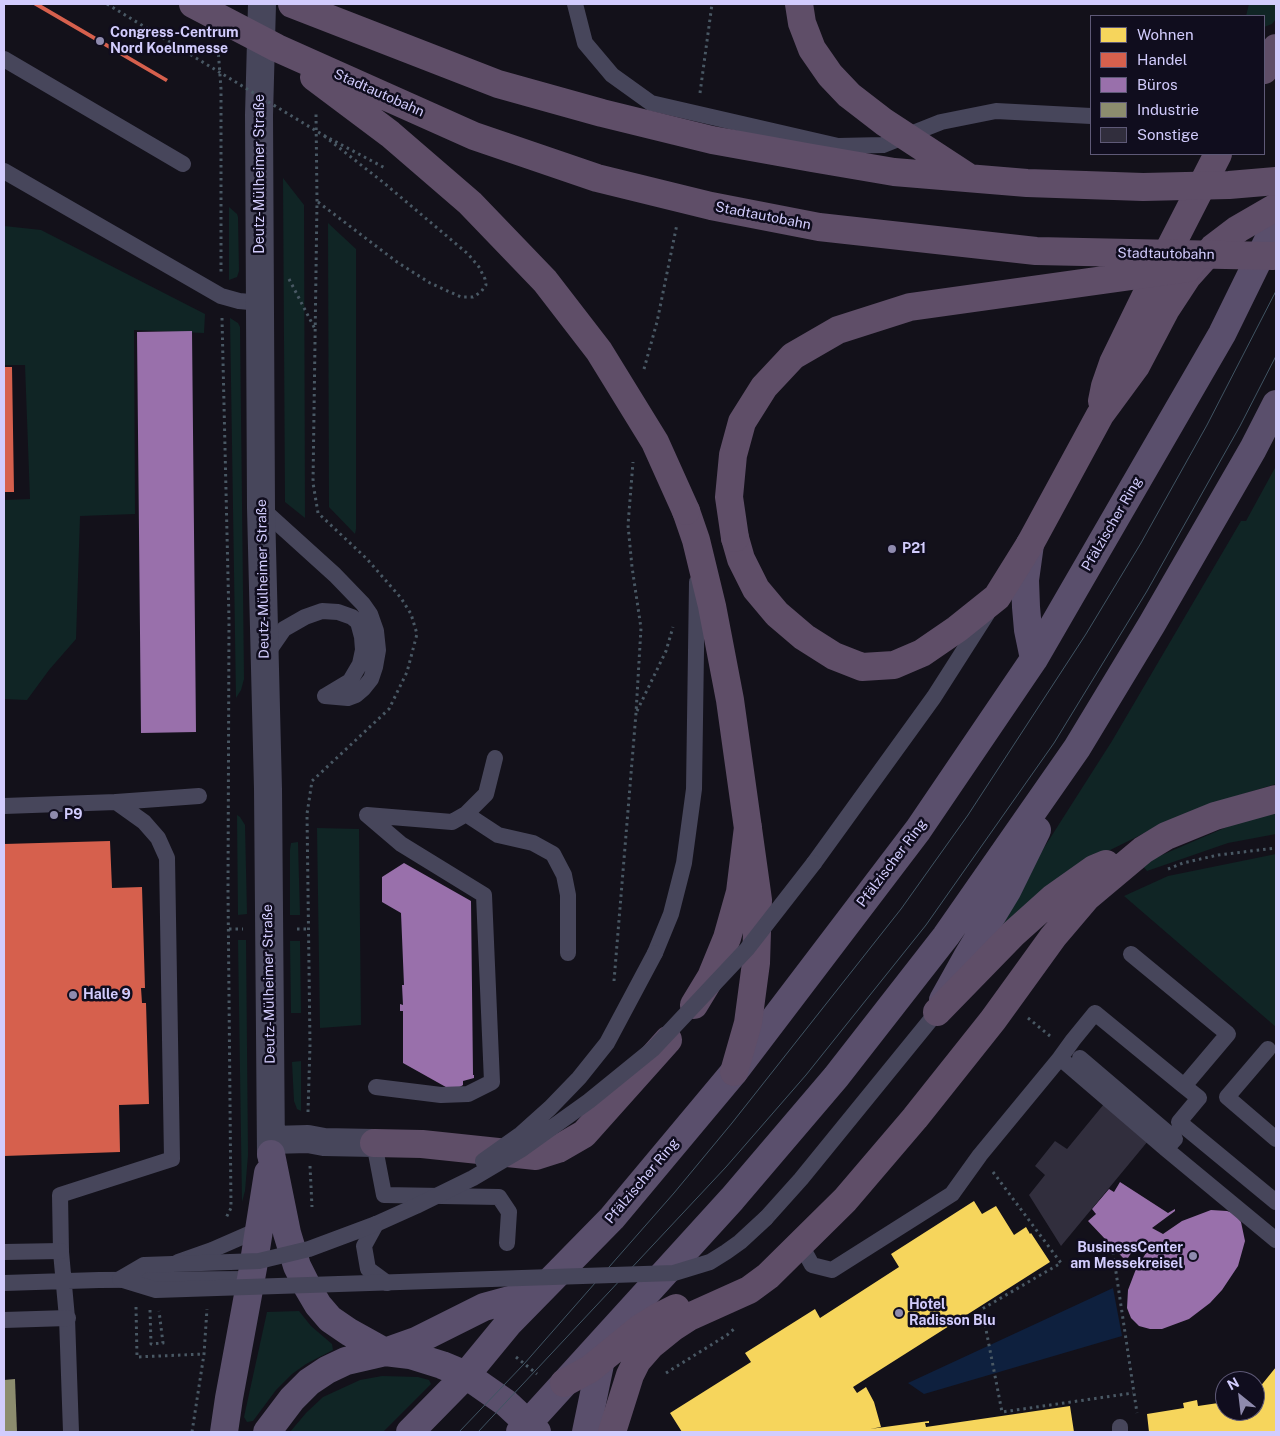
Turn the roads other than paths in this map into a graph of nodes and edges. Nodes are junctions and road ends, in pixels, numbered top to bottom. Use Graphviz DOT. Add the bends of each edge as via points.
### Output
graph roads {
  1 [pos="194,4"];
  2 [pos="262,4"];
  3 [pos="292,4"];
  4 [pos="575,4"];
  5 [pos="799,4"];
  6 [pos="278,48"];
  7 [pos="1276,48"];
  8 [pos="4,59"];
  9 [pos="1265,68"];
  10 [pos="1090,116"];
  11 [pos="1217,155"];
  12 [pos="183,164"];
  13 [pos="4,171"];
  14 [pos="971,179"];
  15 [pos="1276,181"];
  16 [pos="1276,207"];
  17 [pos="1276,224"];
  18 [pos="1275,256"];
  19 [pos="261,303"];
  20 [pos="1276,404"];
  21 [pos="1100,415"];
  22 [pos="261,508"];
  23 [pos="696,540"];
  24 [pos="1030,544"];
  25 [pos="997,597"];
  26 [pos="265,656"];
  27 [pos="1034,658"];
  28 [pos="1077,748"];
  29 [pos="494,758"];
  30 [pos="200,796"];
  31 [pos="1276,799"];
  32 [pos="116,802"];
  33 [pos="4,806"];
  34 [pos="466,814"];
  35 [pos="748,827"];
  36 [pos="1143,850"];
  37 [pos="568,954"];
  38 [pos="1131,954"];
  39 [pos="937,1012"];
  40 [pos="1268,1049"];
  41 [pos="1060,1058"];
  42 [pos="1080,1058"];
  43 [pos="734,1072"];
  44 [pos="1184,1086"];
  45 [pos="376,1087"];
  46 [pos="1276,1139"];
  47 [pos="374,1143"];
  48 [pos="271,1147"];
  49 [pos="1166,1149"];
  50 [pos="1276,1202"];
  51 [pos="416,1206"];
  52 [pos="376,1224"];
  53 [pos="260,1229"];
  54 [pos="1276,1240"];
  55 [pos="506,1243"];
  56 [pos="793,1251"];
  57 [pos="61,1252"];
  58 [pos="4,1253"];
  59 [pos="122,1279"];
  60 [pos="251,1279"];
  61 [pos="4,1283"];
  62 [pos="387,1283"];
  63 [pos="65,1285"];
  64 [pos="539,1292"];
  65 [pos="68,1318"];
  66 [pos="4,1320"];
  67 [pos="603,1350"];
  68 [pos="385,1352"];
  69 [pos="466,1374"];
  70 [pos="564,1383"];
  71 [pos="226,1429"];
  72 [pos="528,1429"];
  73 [pos="71,1432"];
  74 [pos="267,1432"];
  75 [pos="410,1432"];
  76 [pos="586,1432"];
  77 [pos="612,1432"];
  1 -- 6 [label="highway, bridge"];
  2 -- 19 [label="street, Deutz-Mülheimer Straße"];
  3 -- 14 [label="highway, bridge" via="498,84 602,113 712,140 812,158 894,172"];
  4 -- 10 [label="lane" via="585,43 612,76 651,103 838,146 883,145 941,122 996,111"];
  5 -- 14 [label="highway, bridge" via="812,49 849,95"];
  6 -- 18 [label="highway, Stadtautobahn, bridge" via="474,136 597,178 711,206 819,227 1036,251"];
  6 -- 23 [label="highway, bridge" via="390,134 470,203 545,281 599,350 655,442"];
  7 -- 9 [label="highway"];
  8 -- 12 [label="lane"];
  11 -- 21 [label="highway" via="1114,363 1105,386"];
  13 -- 19 [label="lane" via="221,296"];
  14 -- 15 [label="highway, bridge" via="1143,186"];
  16 -- 21 [label="highway" via="1213,248 1187,277 1136,366"];
  17 -- 27 [label="main road, Pfälzischer Ring" via="1222,334"];
  18 -- 25 [label="highway, bridge" via="910,307 838,330 793,356 764,387 742,422 732,455 729,497 741,559 756,589 777,614 804,638 827,651 862,666 894,665 922,653"];
  19 -- 22 [label="street, Deutz-Mülheimer Straße"];
  20 -- 28 [label="main road" via="1152,624"];
  21 -- 24 [label="highway"];
  22 -- 26 [label="street, Deutz-Mülheimer Straße"];
  22 -- 26 [label="lane" via="363,604 376,631 378,650 371,679 364,689 348,698 324,696 350,681 360,664 362,637 358,622 352,617 322,611 305,617 284,629"];
  23 -- 35 [label="highway" via="730,700"];
  23 -- 51 [label="lane, bridge" via="694,789 684,863 671,914 656,953 607,1043 573,1084 521,1134"];
  24 -- 25 [label="highway"];
  24 -- 27 [label="main road" via="1025,589"];
  25 -- 51 [label="lane, bridge" via="934,697 814,863 747,949 653,1049 589,1102 522,1149"];
  26 -- 48 [label="street, Deutz-Mülheimer Straße"];
  27 -- 43 [label="main road, Pfälzischer Ring" via="918,830"];
  28 -- 39 [label="main road" via="1007,891"];
  28 -- 67 [label="main road" via="946,936 836,1077"];
  29 -- 34 [label="lane" via="486,794"];
  30 -- 32 [label="lane"];
  31 -- 36 [label="highway" via="1215,816 1166,836"];
  32 -- 33 [label="lane"];
  32 -- 57 [label="lane" via="144,822 158,838 167,858 172,1159 60,1195"];
  34 -- 37 [label="lane" via="498,835 533,843 553,854 564,875 568,895"];
  34 -- 45 [label="lane" via="452,822 366,815 400,844 484,895 492,1082 468,1094 441,1095"];
  35 -- 43 [label="highway" via="758,900 756,963 748,1023"];
  35 -- 47 [label="highway" via="740,892 711,978 682,1023 584,1134 558,1150 536,1156 422,1144"];
  36 -- 39 [label="highway" via="1094,868 1054,898 1014,933"];
  36 -- 56 [label="highway" via="1088,897 1053,937 993,1020 915,1118 845,1200"];
  38 -- 44 [label="lane" via="1228,1034"];
  39 -- 62 [label="lane, bridge" via="766,1218 740,1242 710,1262 674,1273"];
  40 -- 46 [label="lane" via="1227,1097"];
  41 -- 44 [label="lane" via="1095,1013"];
  41 -- 49 [label="lane"];
  41 -- 56 [label="lane" via="952,1194 832,1270 812,1265"];
  42 -- 49 [label="lane" via="1175,1139"];
  43 -- 64 [label="main road, Pfälzischer Ring" via="612,1218"];
  44 -- 50 [label="lane" via="1199,1098 1179,1122"];
  47 -- 48 [label="street" via="324,1142 308,1128"];
  47 -- 55 [label="lane" via="384,1195 499,1197 509,1212"];
  48 -- 53 [label="main road"];
  48 -- 68 [label="main road" via="287,1234 308,1288 330,1319"];
  49 -- 54 [label="lane"];
  51 -- 52 [label="lane, bridge"];
  52 -- 59 [label="lane, bridge" via="309,1249 260,1261 144,1265"];
  52 -- 62 [label="lane, bridge" via="364,1246 368,1269"];
  53 -- 59 [label="lane" via="212,1250"];
  53 -- 60 [label="main road"];
  56 -- 67 [label="highway" via="660,1316 619,1344"];
  56 -- 77 [label="highway" via="749,1290 689,1317 651,1345 630,1375"];
  57 -- 58 [label="lane, bridge"];
  57 -- 63 [label="lane"];
  59 -- 60 [label="lane"];
  59 -- 62 [label="lane, bridge" via="156,1290"];
  59 -- 63 [label="lane"];
  60 -- 71 [label="main road"];
  61 -- 63 [label="lane"];
  63 -- 65 [label="lane"];
  64 -- 68 [label="main road" via="484,1307 416,1341"];
  64 -- 69 [label="main road, Pfälzischer Ring"];
  65 -- 66 [label="lane, bridge"];
  65 -- 73 [label="lane"];
  67 -- 70 [label="highway"];
  67 -- 76 [label="main road"];
  68 -- 69 [label="main road" via="410,1355"];
  68 -- 74 [label="main road" via="346,1361 309,1382"];
  69 -- 72 [label="main road" via="506,1402"];
  69 -- 75 [label="main road, Pfälzischer Ring"];
  70 -- 72 [label="main road"];
}
